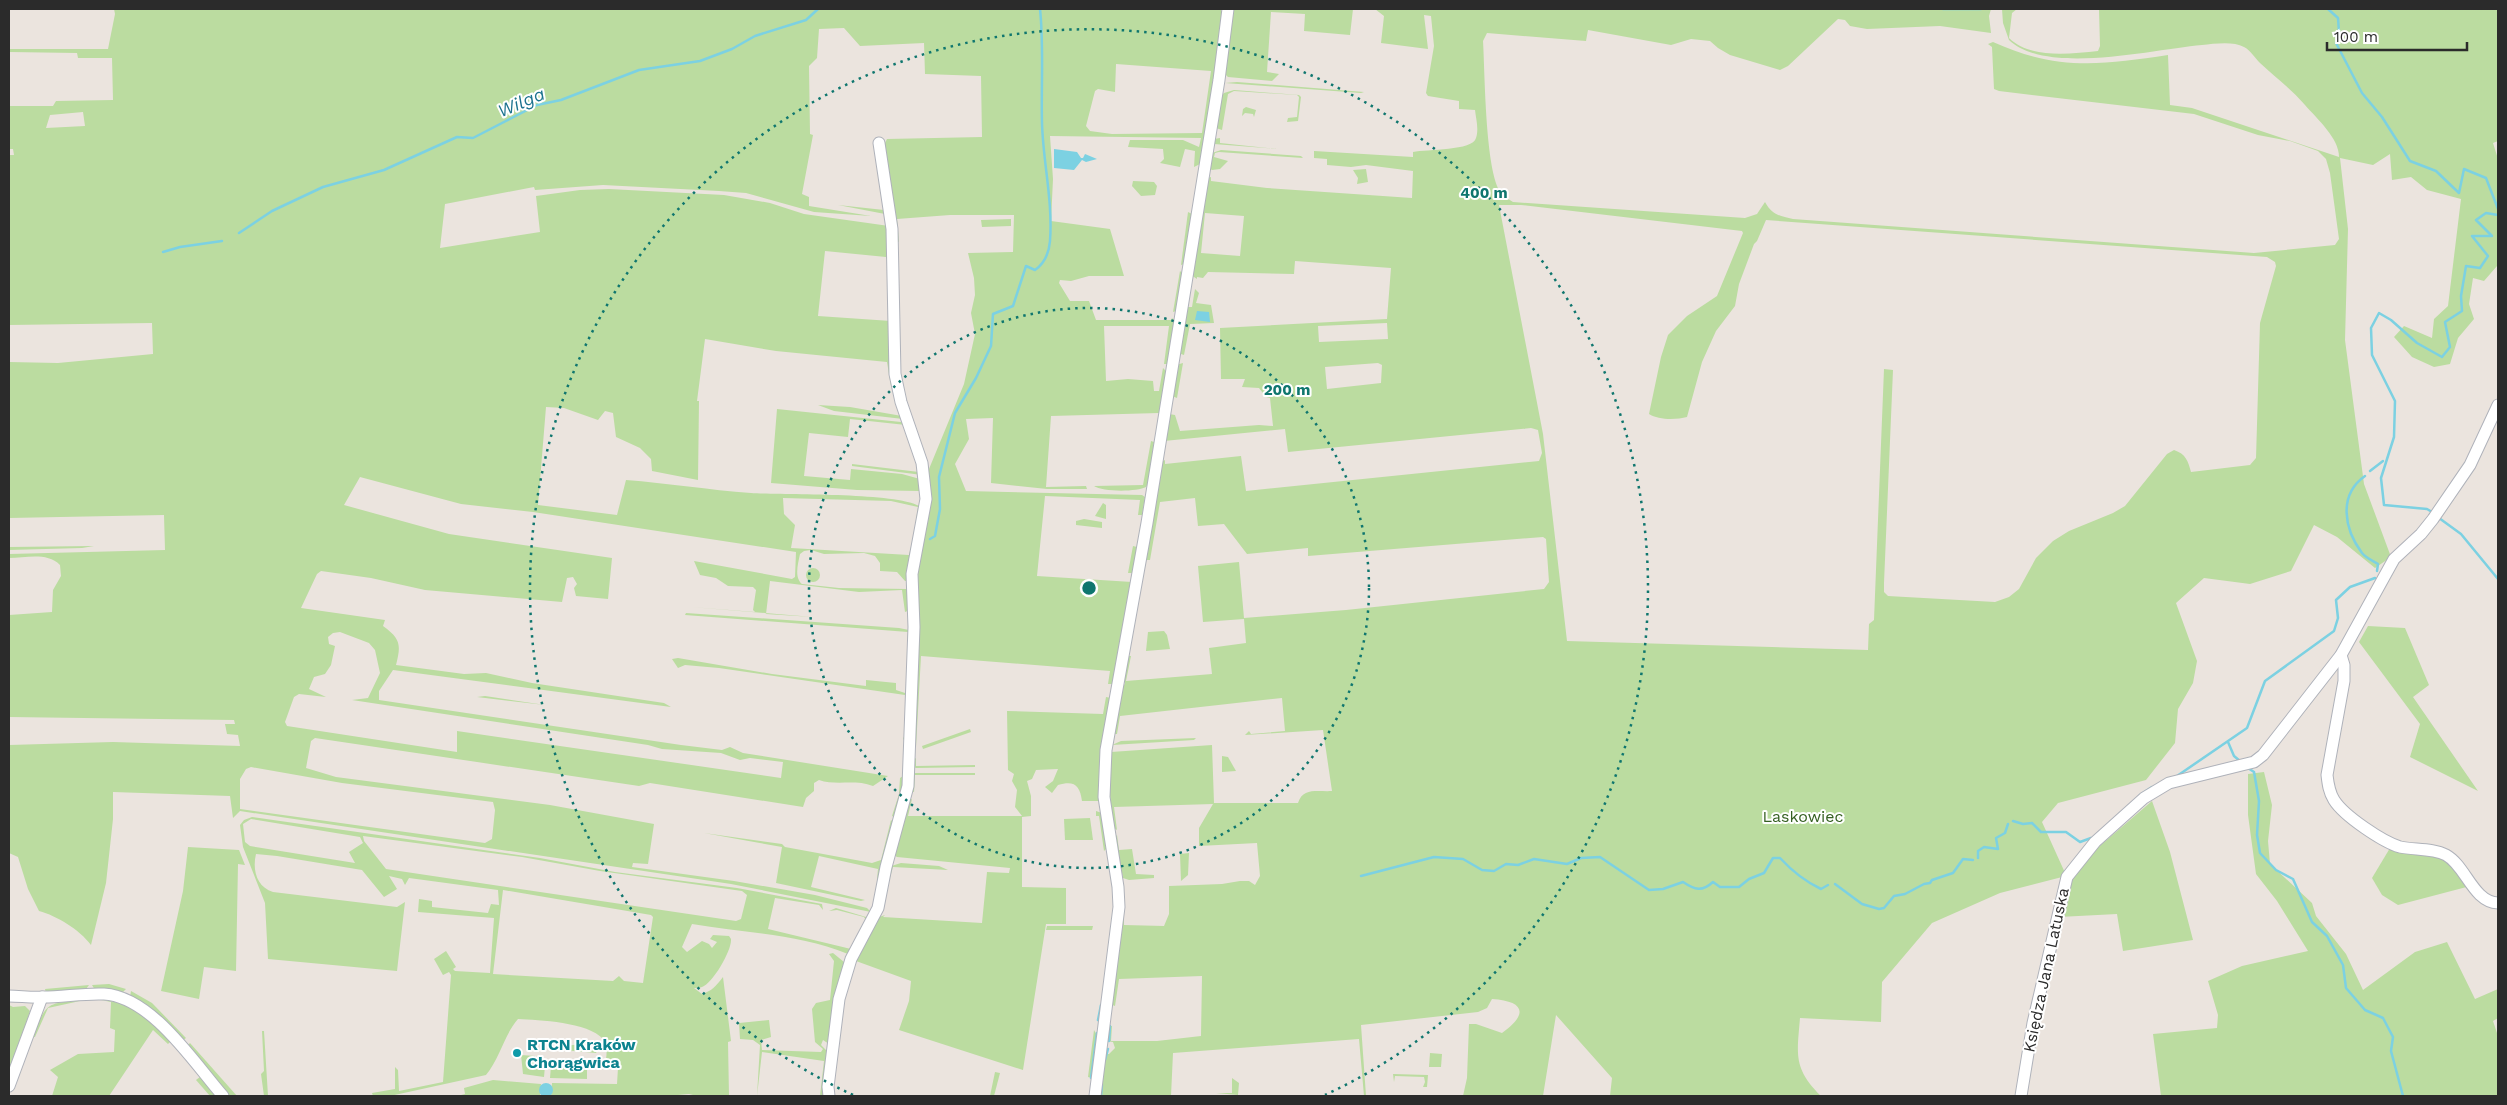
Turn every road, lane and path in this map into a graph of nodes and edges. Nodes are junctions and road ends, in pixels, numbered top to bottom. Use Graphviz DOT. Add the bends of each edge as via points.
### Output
graph roads {
  1 [pos="1228,9"];
  2 [pos="879,142"];
  3 [pos="2498,404"];
  4 [pos="2342,655"];
  5 [pos="2498,903"];
  6 [pos="9,996"];
  7 [pos="42,997"];
  8 [pos="9,1086"];
  9 [pos="223,1096"];
  10 [pos="829,1096"];
  11 [pos="1095,1096"];
  12 [pos="2021,1096"];
  1 -- 11 [label="street" via="1148,518 1106,750 1104,797 1118,887 1118,907"];
  2 -- 10 [label="street" via="892,229 896,374 901,402 922,463 926,495 911,586 914,627 908,786 878,908 851,959 838,999"];
  3 -- 4 [label="street, Księdza Jana Latuska" via="2470,465 2427,526 2394,559"];
  4 -- 5 [label="street" via="2344,681 2327,775 2334,800 2342,810 2387,842 2444,854 2456,862 2481,896"];
  4 -- 12 [label="street, Księdza Jana Latuska" via="2264,755 2252,762 2169,783 2144,798 2095,842 2067,877 2033,1023"];
  6 -- 7 [label="street"];
  7 -- 8 [label="street"];
  7 -- 9 [label="street" via="104,994 139,1007 164,1028"];
}
